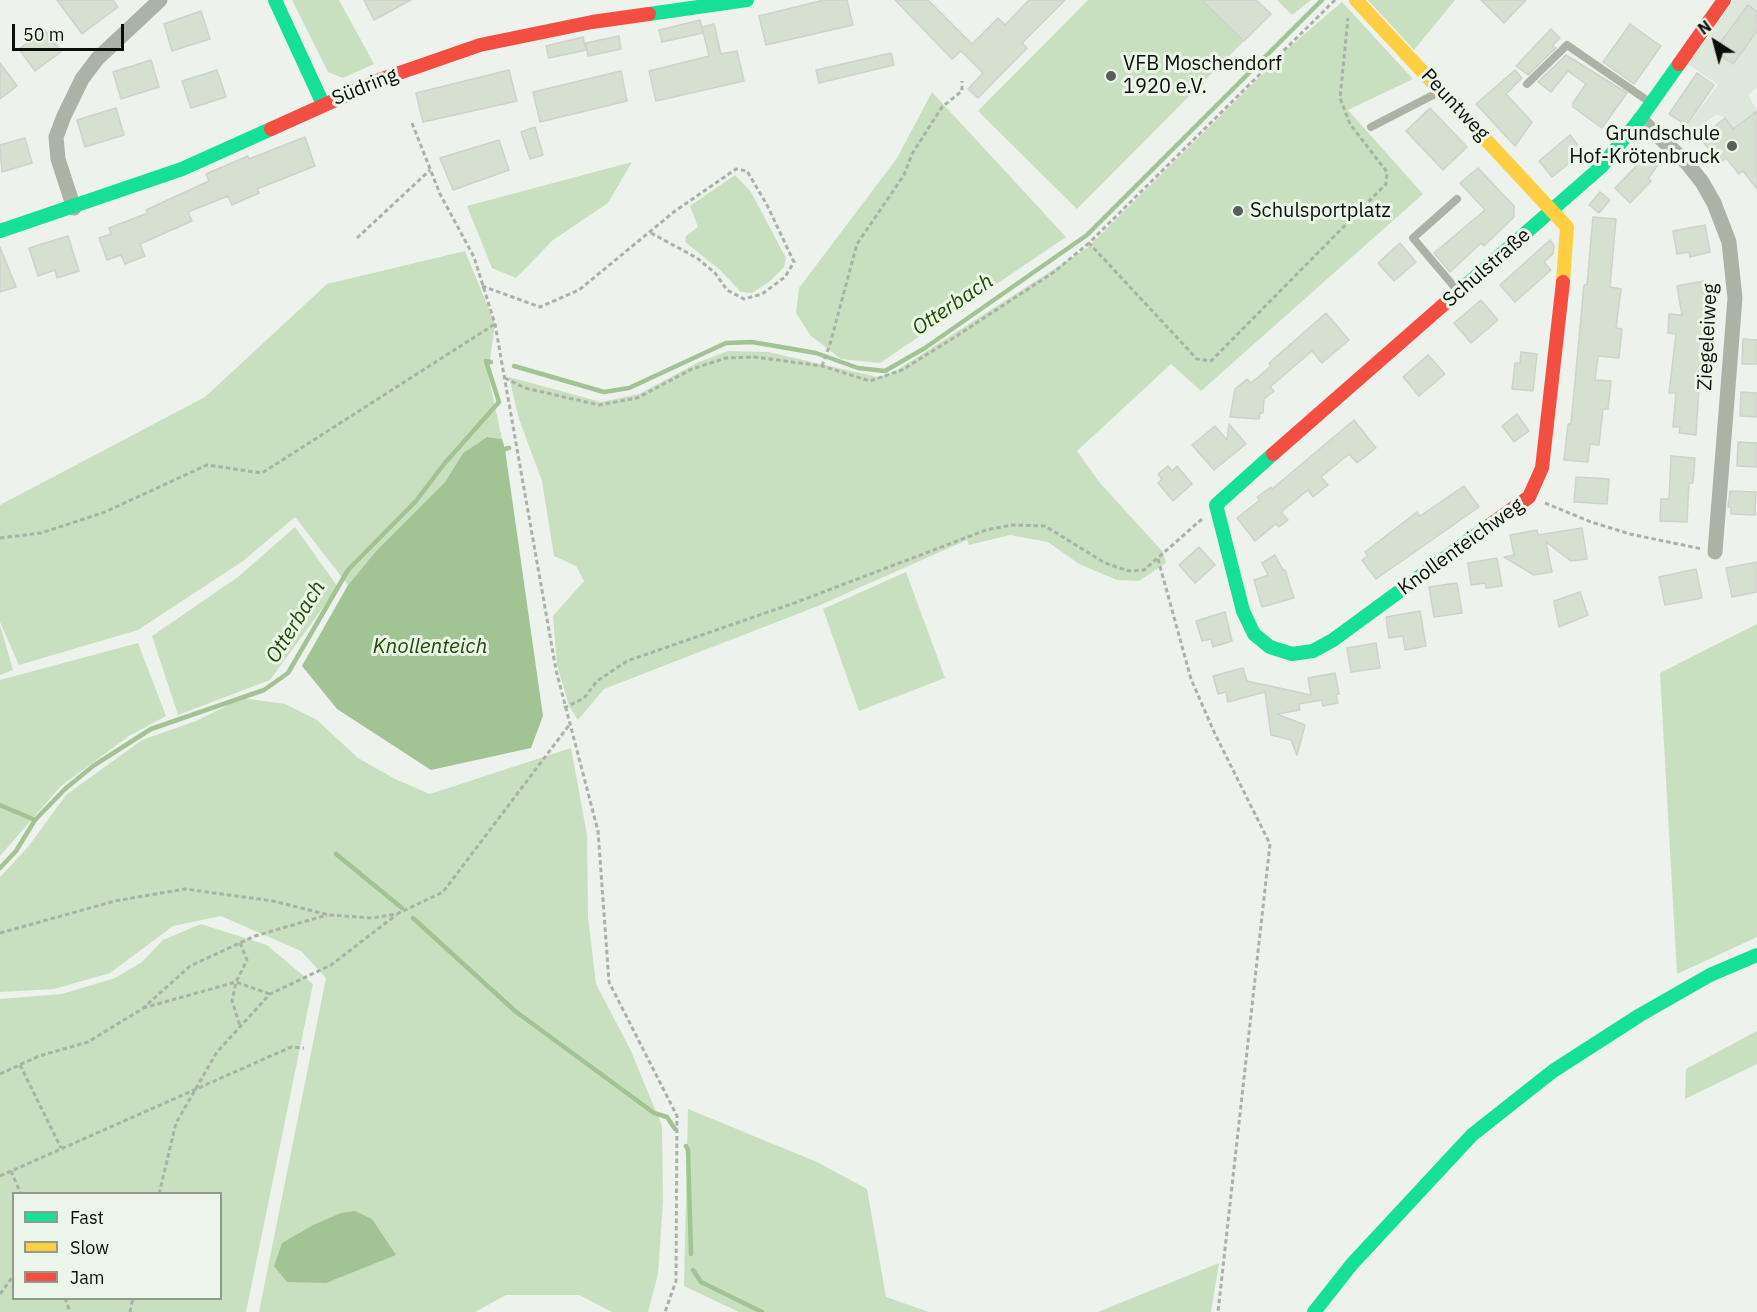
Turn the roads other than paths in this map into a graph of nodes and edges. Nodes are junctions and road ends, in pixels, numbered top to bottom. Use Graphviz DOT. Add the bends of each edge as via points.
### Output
graph roads {
  1 [pos="159,0"];
  2 [pos="275,0"];
  3 [pos="747,0"];
  4 [pos="1356,0"];
  5 [pos="1724,0"];
  6 [pos="710,3"];
  7 [pos="1527,84"];
  8 [pos="1442,91"];
  9 [pos="1651,103"];
  10 [pos="323,104"];
  11 [pos="1640,119"];
  12 [pos="1371,127"];
  13 [pos="1457,199"];
  14 [pos="74,208"];
  15 [pos="1553,209"];
  16 [pos="0,231"];
  17 [pos="1459,292"];
  18 [pos="1216,505"];
  19 [pos="1715,552"];
  20 [pos="1757,955"];
  21 [pos="1314,1312"];
  1 -- 14 [label="street" via="97,59 64,116 56,137 58,159"];
  2 -- 10 [label="street"];
  3 -- 6 [label="street, Südring"];
  4 -- 8 [label="street, Peuntweg"];
  5 -- 9 [label="street, Schulstraße"];
  6 -- 10 [label="street, Südring" via="480,45"];
  7 -- 9 [label="lane" via="1567,45"];
  8 -- 12 [label="lane"];
  8 -- 15 [label="street, Peuntweg"];
  9 -- 11 [label="street, Schulstraße"];
  10 -- 14 [label="street, Südring" via="182,169"];
  11 -- 15 [label="street, Schulstraße" via="1601,167"];
  11 -- 19 [label="street, Ziegeleiweg" via="1702,182 1728,242 1735,298"];
  13 -- 17 [label="lane" via="1413,238"];
  14 -- 16 [label="street, Südring"];
  15 -- 17 [label="street, Schulstraße"];
  15 -- 18 [label="street, Knollenteichweg" via="1568,227 1567,246 1547,441 1542,468 1529,497 1333,640 1313,651 1292,654 1270,647 1254,634 1243,611"];
  17 -- 18 [label="street, Schulstraße"];
  20 -- 21 [label="street" via="1710,975 1640,1015 1553,1071 1472,1135 1359,1256"];
}
